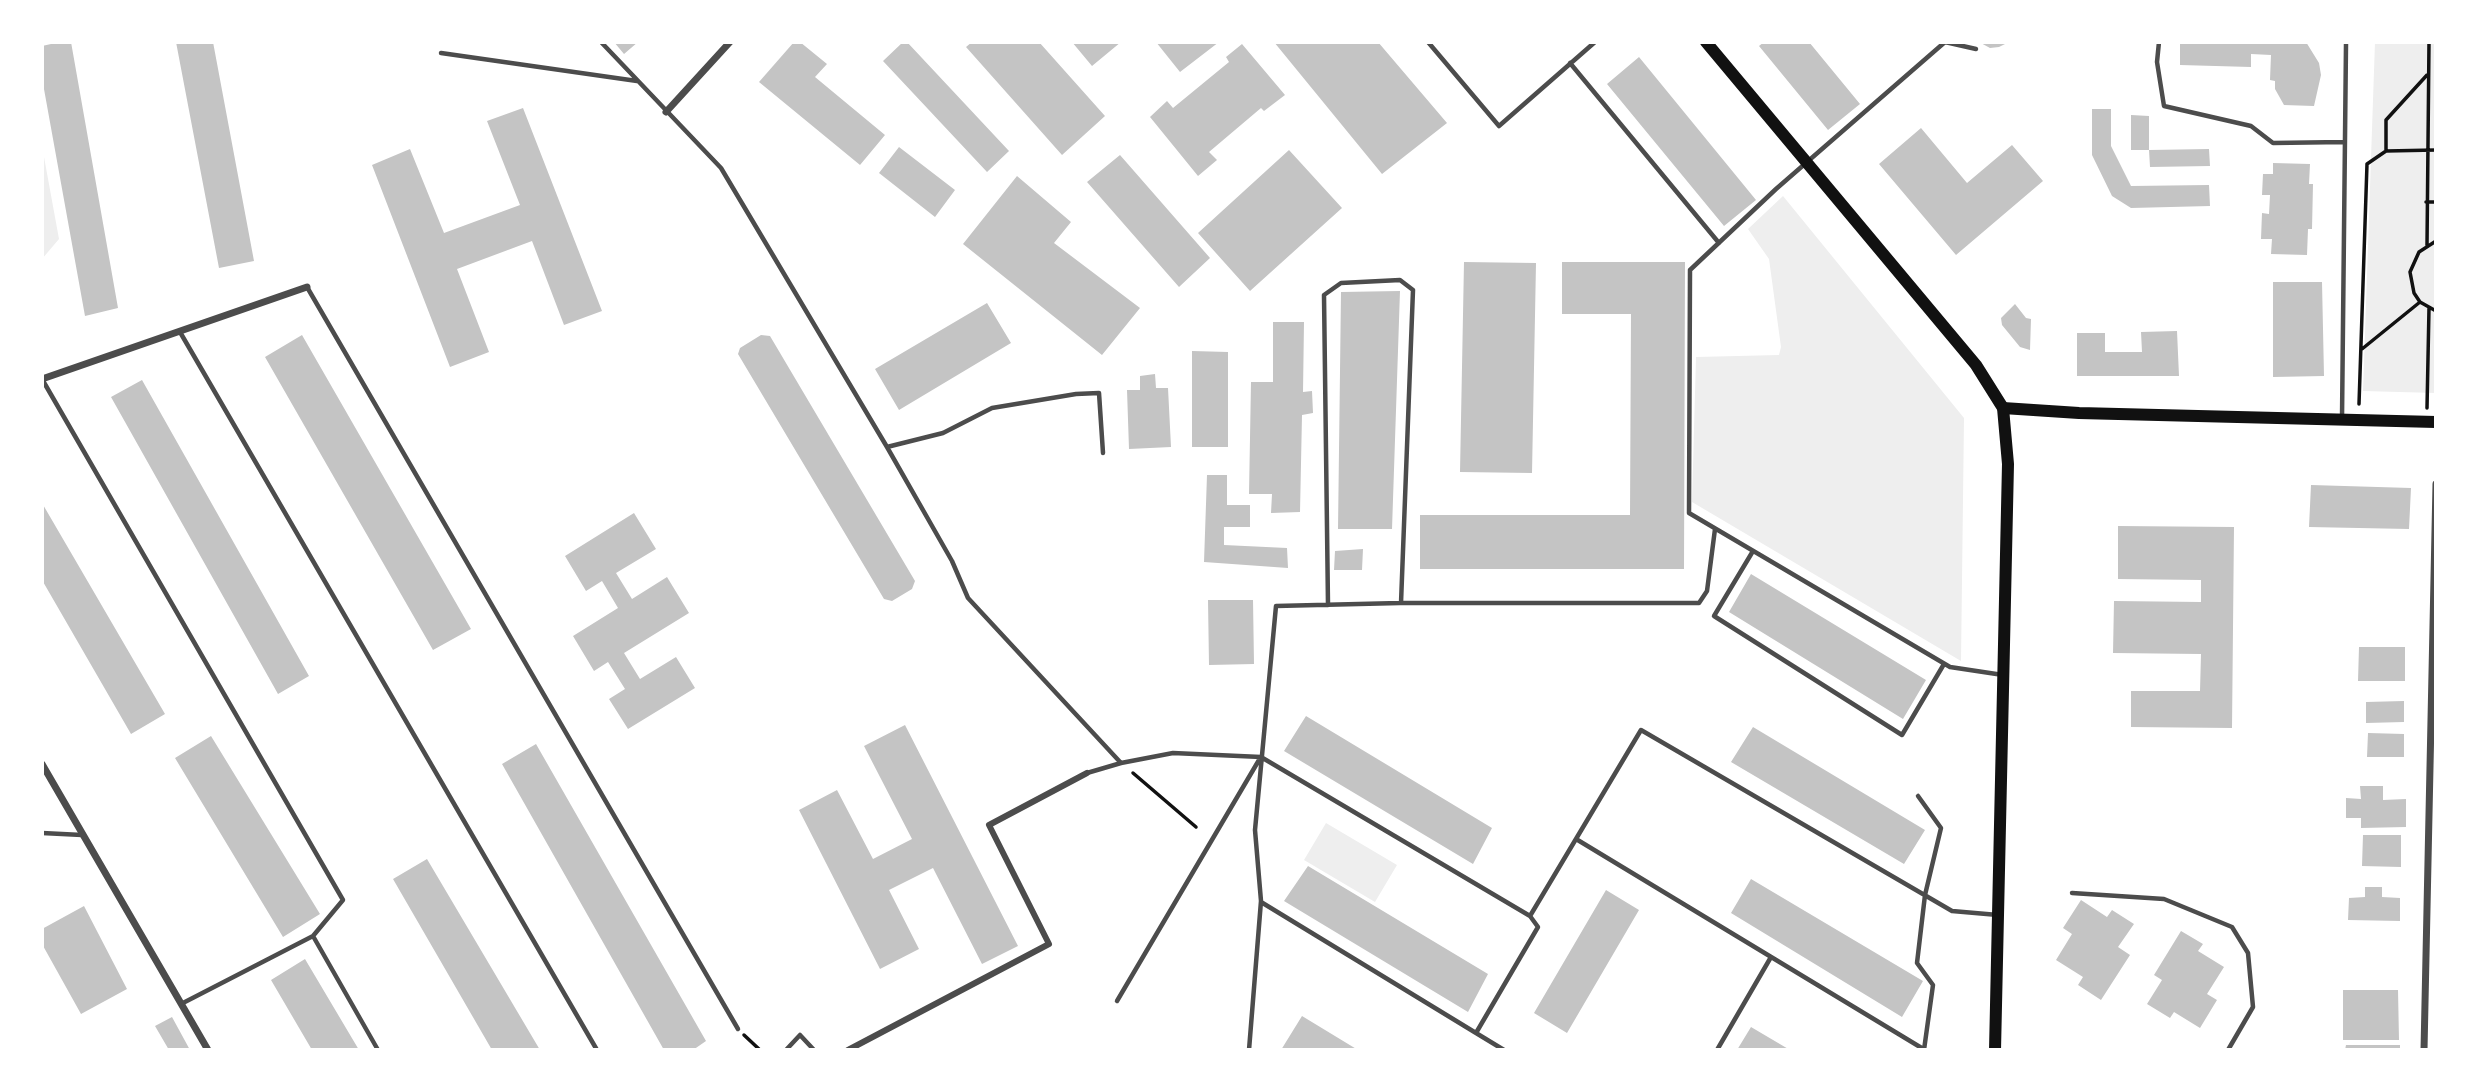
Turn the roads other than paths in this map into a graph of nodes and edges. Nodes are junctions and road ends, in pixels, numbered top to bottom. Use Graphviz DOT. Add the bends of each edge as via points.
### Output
graph roads {
  1 [pos="601,42"];
  2 [pos="730,42"];
  3 [pos="1429,42"];
  4 [pos="1595,42"];
  5 [pos="1706,42"];
  6 [pos="1945,42"];
  7 [pos="2159,42"];
  8 [pos="2346,44"];
  9 [pos="1976,49"];
  10 [pos="441,53"];
  11 [pos="1570,63"];
  12 [pos="637,81"];
  13 [pos="666,112"];
  14 [pos="2344,142"];
  15 [pos="1808,162"];
  16 [pos="1719,243"];
  17 [pos="307,287"];
  18 [pos="179,331"];
  19 [pos="42,379"];
  20 [pos="2003,408"];
  21 [pos="2342,419"];
  22 [pos="2436,422"];
  23 [pos="887,447"];
  24 [pos="1103,453"];
  25 [pos="2436,484"];
  26 [pos="1715,528"];
  27 [pos="1753,551"];
  28 [pos="1401,603"];
  29 [pos="1328,605"];
  30 [pos="1944,664"];
  31 [pos="2004,676"];
  32 [pos="1261,757"];
  33 [pos="1121,762"];
  34 [pos="42,764"];
  35 [pos="1087,773"];
  36 [pos="1917,796"];
  37 [pos="42,833"];
  38 [pos="83,835"];
  39 [pos="1576,839"];
  40 [pos="2072,893"];
  41 [pos="1925,895"];
  42 [pos="1261,901"];
  43 [pos="1998,915"];
  44 [pos="1530,916"];
  45 [pos="313,936"];
  46 [pos="2426,951"];
  47 [pos="2436,952"];
  48 [pos="1771,957"];
  49 [pos="1117,1001"];
  50 [pos="181,1004"];
  51 [pos="738,1029"];
  52 [pos="1476,1033"];
  53 [pos="208,1050"];
  54 [pos="378,1050"];
  55 [pos="597,1050"];
  56 [pos="786,1050"];
  57 [pos="814,1050"];
  58 [pos="848,1050"];
  59 [pos="1249,1050"];
  60 [pos="1504,1050"];
  61 [pos="1717,1050"];
  62 [pos="1924,1050"];
  63 [pos="1995,1050"];
  64 [pos="2228,1050"];
  65 [pos="2424,1050"];
  1 -- 12 [label="lane"];
  2 -- 13 [label="street"];
  3 -- 11 [label="lane" via="1499,126"];
  4 -- 11 [label="lane"];
  5 -- 15 [label="main road"];
  6 -- 9 [label="lane"];
  6 -- 15 [label="lane"];
  7 -- 14 [label="lane" via="2157,62 2164,106 2251,126 2273,143"];
  8 -- 14 [label="lane"];
  10 -- 12 [label="lane"];
  11 -- 16 [label="lane"];
  12 -- 13 [label="lane"];
  13 -- 23 [label="lane" via="721,169"];
  14 -- 21 [label="lane"];
  15 -- 16 [label="lane"];
  15 -- 20 [label="main road" via="1976,365"];
  16 -- 26 [label="lane" via="1690,270 1689,513"];
  17 -- 18 [label="street"];
  17 -- 51 [label="lane"];
  18 -- 19 [label="street"];
  18 -- 55 [label="lane"];
  19 -- 45 [label="lane" via="343,900"];
  20 -- 21 [label="main road"];
  20 -- 31 [label="main road" via="2008,464"];
  21 -- 22 [label="main road"];
  23 -- 24 [label="lane" via="943,433 992,408 1099,393"];
  23 -- 33 [label="lane" via="968,598"];
  25 -- 46 [label="street"];
  26 -- 27 [label="lane"];
  26 -- 28 [label="lane" via="1707,591 1699,603"];
  27 -- 30 [label="lane"];
  27 -- 30 [label="lane" via="1714,617 1902,735"];
  28 -- 29 [label="lane"];
  28 -- 29 [label="lane" via="1413,290 1400,280 1341,283 1324,295"];
  29 -- 32 [label="lane" via="1276,606"];
  30 -- 31 [label="lane"];
  31 -- 43 [label="main road"];
  32 -- 33 [label="lane" via="1173,753"];
  32 -- 42 [label="lane" via="1255,830"];
  32 -- 44 [label="lane"];
  32 -- 49 [label="lane"];
  33 -- 35 [label="lane"];
  34 -- 38 [label="street"];
  35 -- 58 [label="street" via="989,825 1049,944"];
  36 -- 41 [label="lane" via="1941,828"];
  37 -- 38 [label="lane"];
  38 -- 50 [label="street"];
  39 -- 41 [label="lane" via="1640,730"];
  39 -- 44 [label="lane"];
  39 -- 48 [label="lane"];
  40 -- 64 [label="lane" via="2164,899 2232,927 2248,953 2253,1007"];
  41 -- 43 [label="lane" via="1952,911"];
  41 -- 62 [label="lane" via="1917,963 1933,985"];
  42 -- 52 [label="lane"];
  42 -- 59 [label="lane"];
  43 -- 63 [label="main road"];
  44 -- 52 [label="lane" via="1538,927"];
  45 -- 50 [label="lane"];
  45 -- 54 [label="lane"];
  46 -- 47 [label="lane"];
  46 -- 65 [label="street"];
  48 -- 61 [label="lane"];
  48 -- 62 [label="lane"];
  50 -- 53 [label="street"];
  52 -- 60 [label="lane"];
  56 -- 57 [label="lane" via="800,1035"];
}
